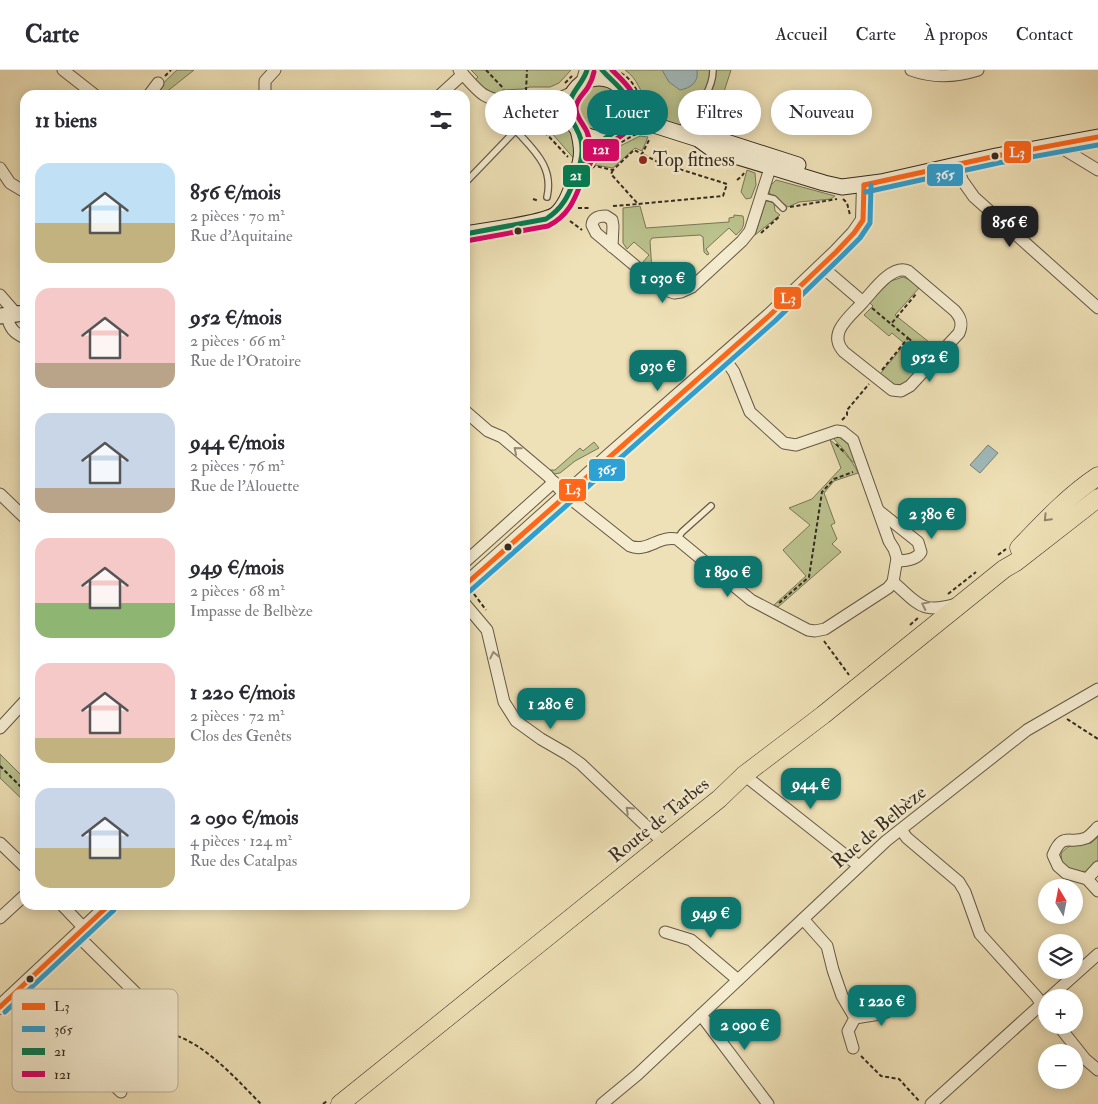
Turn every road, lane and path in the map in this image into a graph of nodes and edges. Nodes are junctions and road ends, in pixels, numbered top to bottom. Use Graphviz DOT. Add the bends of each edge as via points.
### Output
graph roads {
  1 [pos="63,70"];
  2 [pos="275,70"];
  3 [pos="486,70"];
  4 [pos="527,70"];
  5 [pos="713,70"];
  6 [pos="911,70"];
  7 [pos="978,70"];
  8 [pos="461,72"];
  9 [pos="606,75"];
  10 [pos="575,81"];
  11 [pos="158,83"];
  12 [pos="89,90"];
  13 [pos="153,90"];
  14 [pos="265,90"];
  15 [pos="445,90"];
  16 [pos="506,90"];
  17 [pos="526,90"];
  18 [pos="623,90"];
  19 [pos="708,90"];
  20 [pos="485,95"];
  21 [pos="577,126"];
  22 [pos="577,133"];
  23 [pos="511,135"];
  24 [pos="521,135"];
  25 [pos="548,135"];
  26 [pos="613,135"];
  27 [pos="634,135"];
  28 [pos="648,135"];
  29 [pos="685,135"];
  30 [pos="1098,137"];
  31 [pos="603,138"];
  32 [pos="1064,143"];
  33 [pos="642,154"];
  34 [pos="772,162"];
  35 [pos="958,165"];
  36 [pos="586,166"];
  37 [pos="0,168"];
  38 [pos="613,170"];
  39 [pos="1098,170"];
  40 [pos="744,171"];
  41 [pos="470,178"];
  42 [pos="737,180"];
  43 [pos="864,185"];
  44 [pos="20,189"];
  45 [pos="547,196"];
  46 [pos="762,196"];
  47 [pos="840,197"];
  48 [pos="638,204"];
  49 [pos="610,207"];
  50 [pos="784,210"];
  51 [pos="470,233"];
  52 [pos="746,238"];
  53 [pos="612,247"];
  54 [pos="821,266"];
  55 [pos="923,285"];
  56 [pos="0,295"];
  57 [pos="864,301"];
  58 [pos="1098,308"];
  59 [pos="16,316"];
  60 [pos="891,324"];
  61 [pos="20,335"];
  62 [pos="908,338"];
  63 [pos="722,355"];
  64 [pos="934,359"];
  65 [pos="875,377"];
  66 [pos="470,415"];
  67 [pos="832,432"];
  68 [pos="848,457"];
  69 [pos="864,468"];
  70 [pos="1097,479"];
  71 [pos="554,482"];
  72 [pos="0,494"];
  73 [pos="566,494"];
  74 [pos="1098,498"];
  75 [pos="1078,502"];
  76 [pos="711,506"];
  77 [pos="879,511"];
  78 [pos="20,513"];
  79 [pos="677,539"];
  80 [pos="470,558"];
  81 [pos="897,561"];
  82 [pos="470,580"];
  83 [pos="893,582"];
  84 [pos="963,602"];
  85 [pos="470,610"];
  86 [pos="770,611"];
  87 [pos="816,631"];
  88 [pos="857,687"];
  89 [pos="1098,689"];
  90 [pos="20,706"];
  91 [pos="1056,712"];
  92 [pos="0,728"];
  93 [pos="1098,739"];
  94 [pos="0,766"];
  95 [pos="744,775"];
  96 [pos="20,786"];
  97 [pos="1098,827"];
  98 [pos="901,830"];
  99 [pos="0,843"];
  100 [pos="664,843"];
  101 [pos="20,862"];
  102 [pos="859,866"];
  103 [pos="1098,867"];
  104 [pos="1087,879"];
  105 [pos="1098,892"];
  106 [pos="20,900"];
  107 [pos="66,910"];
  108 [pos="103,910"];
  109 [pos="0,918"];
  110 [pos="802,918"];
  111 [pos="81,932"];
  112 [pos="665,932"];
  113 [pos="1098,954"];
  114 [pos="738,980"];
  115 [pos="19,989"];
  116 [pos="133,989"];
  117 [pos="1061,989"];
  118 [pos="1038,995"];
  119 [pos="12,996"];
  120 [pos="0,1007"];
  121 [pos="900,1007"];
  122 [pos="1038,1010"];
  123 [pos="701,1015"];
  124 [pos="855,1018"];
  125 [pos="1065,1034"];
  126 [pos="178,1036"];
  127 [pos="853,1048"];
  128 [pos="1098,1070"];
  129 [pos="261,1104"];
  130 [pos="340,1104"];
  131 [pos="602,1104"];
  132 [pos="768,1104"];
  133 [pos="921,1104"];
  134 [pos="931,1104"];
  1 -- 12 [label="street"];
  2 -- 14 [label="street" via="265,81"];
  3 -- 16 [label="path"];
  4 -- 17 [label="path"];
  5 -- 19 [label="lane"];
  6 -- 7 [label="street" via="944,76"];
  8 -- 15 [label="street"];
  8 -- 20 [label="street"];
  9 -- 10 [label="main road"];
  9 -- 18 [label="main road"];
  11 -- 13 [label="street"];
  21 -- 31 [label="main road" via="592,138"];
  22 -- 36 [label="main road"];
  23 -- 41 [label="lane"];
  24 -- 45 [label="lane" via="546,167 549,181"];
  25 -- 36 [label="path" via="574,162"];
  26 -- 31 [label="main road"];
  27 -- 36 [label="path" via="599,152"];
  28 -- 33 [label="path"];
  29 -- 34 [label="main road" via="698,139 714,138"];
  30 -- 32 [label="main road"];
  31 -- 36 [label="main road" via="591,148"];
  32 -- 35 [label="main road"];
  32 -- 39 [label="street" via="1065,150"];
  33 -- 38 [label="path" via="634,150"];
  33 -- 48 [label="path" via="727,184 722,197"];
  34 -- 43 [label="main road"];
  34 -- 46 [label="street"];
  35 -- 43 [label="main road"];
  35 -- 58 [label="street" via="962,180 974,197"];
  36 -- 38 [label="path"];
  36 -- 51 [label="main road" via="564,206 554,215"];
  37 -- 44 [label="street" via="10,183"];
  38 -- 48 [label="path" via="611,174"];
  40 -- 42 [label="path"];
  43 -- 54 [label="street" via="864,215 859,226"];
  46 -- 50 [label="lane" via="774,199"];
  46 -- 52 [label="street"];
  47 -- 50 [label="path"];
  48 -- 49 [label="path"];
  50 -- 52 [label="path" via="757,236"];
  52 -- 53 [label="street" via="692,287 674,293 663,289"];
  54 -- 57 [label="street"];
  54 -- 63 [label="street"];
  55 -- 57 [label="street" via="908,271 897,270 888,275"];
  55 -- 60 [label="path"];
  55 -- 64 [label="street" via="955,311 962,324 959,333"];
  56 -- 59 [label="street"];
  57 -- 60 [label="path"];
  57 -- 65 [label="street" via="839,330 837,340 844,352"];
  59 -- 61 [label="street" via="11,328"];
  60 -- 62 [label="path"];
  62 -- 64 [label="path"];
  62 -- 65 [label="path"];
  63 -- 67 [label="street" via="734,372 750,412 782,441 796,445"];
  63 -- 73 [label="street"];
  64 -- 65 [label="street" via="905,390 892,390"];
  65 -- 67 [label="path"];
  71 -- 66 [label="street, one-way" via="502,437 488,431"];
  67 -- 68 [label="path"];
  67 -- 69 [label="street" via="843,432 854,443"];
  69 -- 77 [label="street"];
  69 -- 86 [label="path" via="834,479 822,492 809,577"];
  70 -- 75 [label="main road, Route de Tarbes"];
  71 -- 73 [label="street"];
  71 -- 80 [label="street"];
  72 -- 78 [label="street"];
  73 -- 79 [label="street" via="632,548 646,547 667,538"];
  73 -- 82 [label="street"];
  74 -- 75 [label="main road, Route de Tarbes"];
  75 -- 84 [label="main road, Route de Tarbes" via="1051,514 1004,569"];
  76 -- 79 [label="lane"];
  77 -- 81 [label="street"];
  77 -- 81 [label="street" via="920,546 918,556"];
  79 -- 86 [label="street" via="750,600"];
  81 -- 83 [label="street"];
  84 -- 83 [label="street, one-way" via="929,609"];
  83 -- 87 [label="street" via="825,629"];
  84 -- 88 [label="main road, Route de Tarbes"];
  100 -- 85 [label="street, one-way" via="581,764 516,721 504,702 487,630"];
  86 -- 87 [label="street"];
  87 -- 88 [label="path"];
  88 -- 95 [label="main road, Route de Tarbes"];
  89 -- 91 [label="street, Rue de Belbèze"];
  90 -- 92 [label="street"];
  91 -- 93 [label="path"];
  91 -- 98 [label="street, Rue de Belbèze" via="991,757"];
  94 -- 96 [label="path"];
  95 -- 100 [label="main road, Route de Tarbes"];
  95 -- 102 [label="street"];
  97 -- 104 [label="street" via="1086,838 1064,840 1056,847 1053,856 1066,873"];
  98 -- 102 [label="street, Rue de Belbèze"];
  98 -- 118 [label="street" via="959,882 980,934"];
  99 -- 101 [label="street"];
  100 -- 130 [label="main road, Route de Tarbes"];
  102 -- 110 [label="street, Rue de Belbèze"];
  103 -- 104 [label="street"];
  104 -- 105 [label="street"];
  106 -- 109 [label="street"];
  107 -- 111 [label="street"];
  108 -- 111 [label="street"];
  110 -- 114 [label="street, Rue de Belbèze"];
  110 -- 124 [label="street" via="827,946 842,996"];
  111 -- 115 [label="street"];
  111 -- 116 [label="street"];
  112 -- 114 [label="street" via="691,940"];
  113 -- 117 [label="street"];
  114 -- 123 [label="street, Rue de Belbèze"];
  119 -- 120 [label="street"];
  121 -- 124 [label="street"];
  122 -- 134 [label="street"];
  123 -- 131 [label="street, Rue de Belbèze"];
  123 -- 132 [label="street"];
  124 -- 127 [label="street" via="848,1031"];
  125 -- 128 [label="street"];
  126 -- 129 [label="path" via="216,1059"];
  127 -- 133 [label="path" via="881,1076 900,1079"];
}
